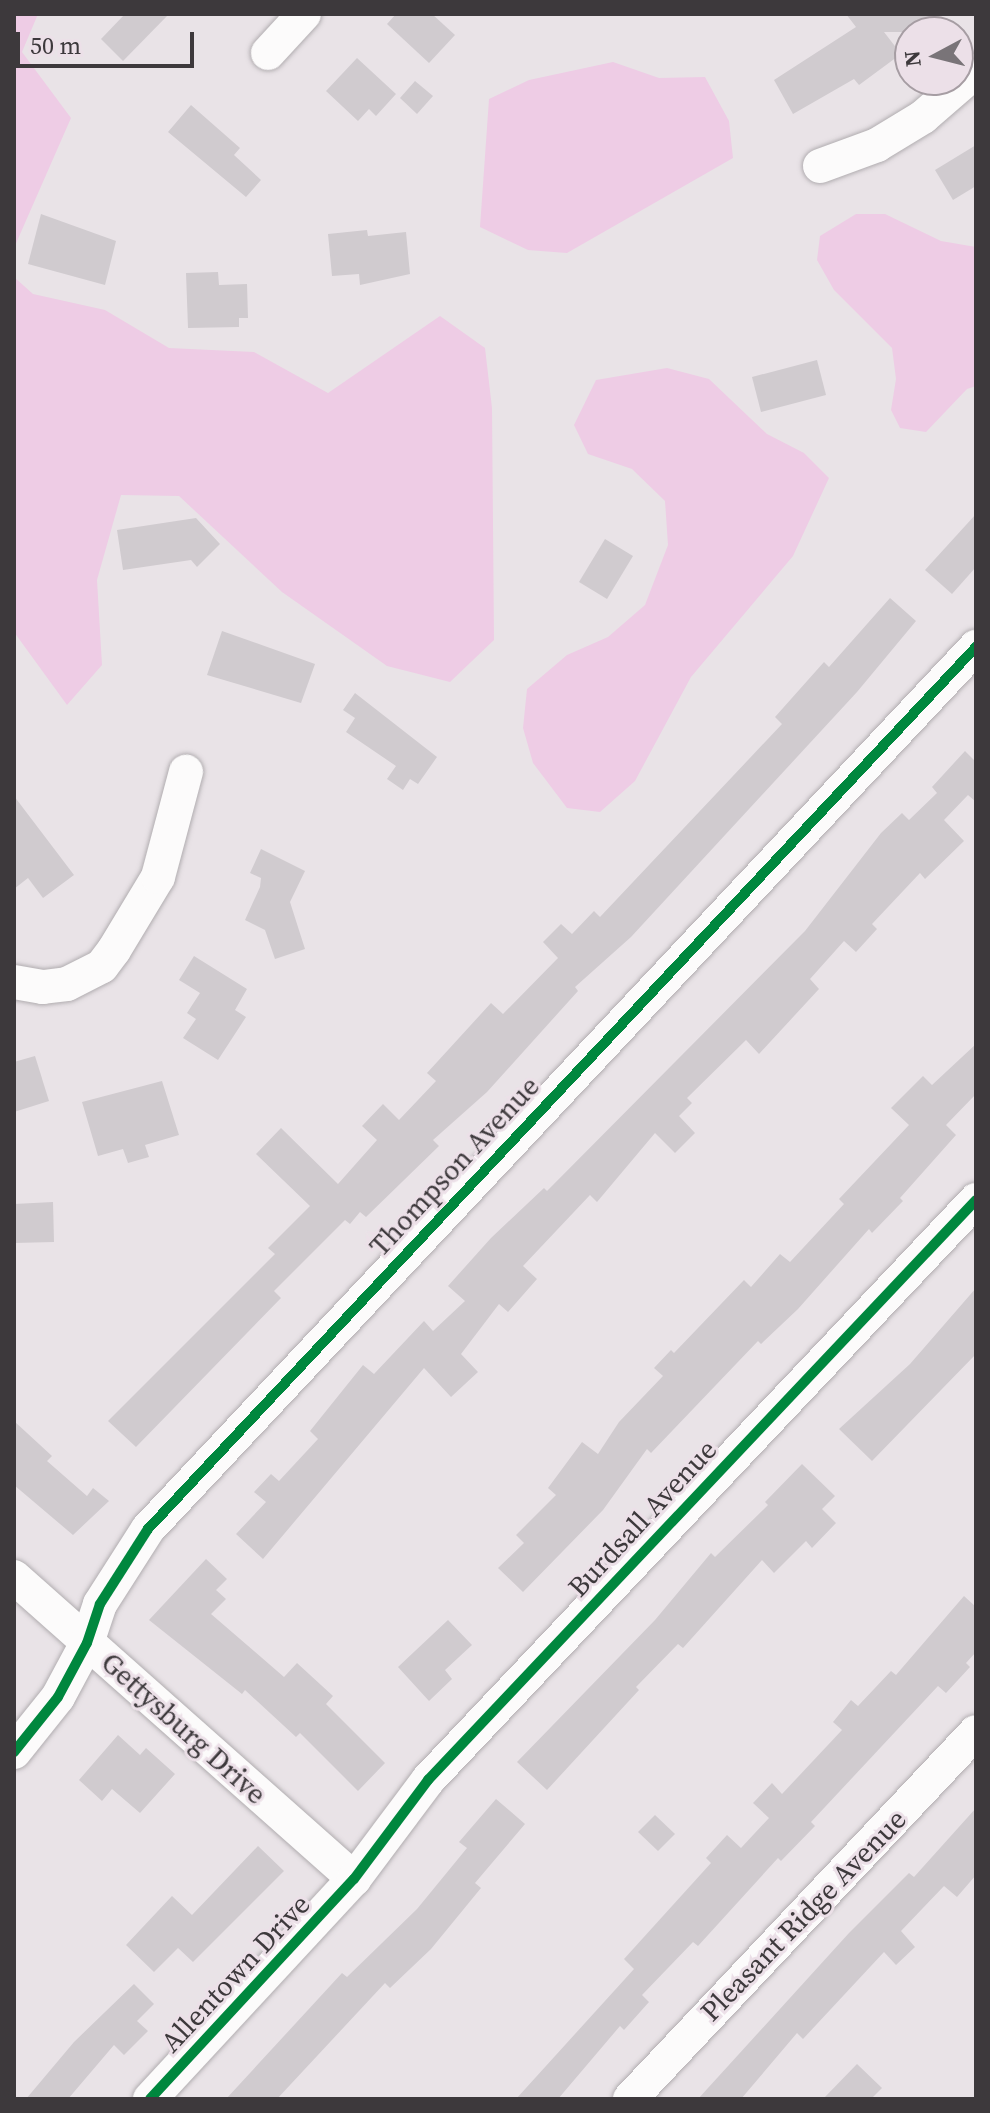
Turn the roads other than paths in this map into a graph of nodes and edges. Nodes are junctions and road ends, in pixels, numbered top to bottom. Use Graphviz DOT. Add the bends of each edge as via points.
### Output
graph roads {
  1 [pos="304,14"];
  2 [pos="268,53"];
  3 [pos="976,71"];
  4 [pos="820,166"];
  5 [pos="976,647"];
  6 [pos="186,772"];
  7 [pos="14,982"];
  8 [pos="976,1200"];
  9 [pos="14,1577"];
  10 [pos="87,1643"];
  11 [pos="976,1732"];
  12 [pos="14,1752"];
  13 [pos="354,1879"];
  14 [pos="150,2099"];
  15 [pos="630,2099"];
  1 -- 2 [label="street"];
  3 -- 4 [label="street" via="923,117 877,145"];
  5 -- 10 [label="street, Thompson Avenue" via="166,1509 100,1604"];
  6 -- 7 [label="street" via="158,877 102,966 67,984"];
  8 -- 13 [label="street, Burdsall Avenue" via="428,1780"];
  9 -- 10 [label="street, Gettysburg Drive"];
  10 -- 12 [label="street, Thompson Avenue" via="58,1697"];
  10 -- 13 [label="street, Gettysburg Drive"];
  11 -- 15 [label="street, Pleasant Ridge Avenue"];
  13 -- 14 [label="street, Allentown Drive"];
}
